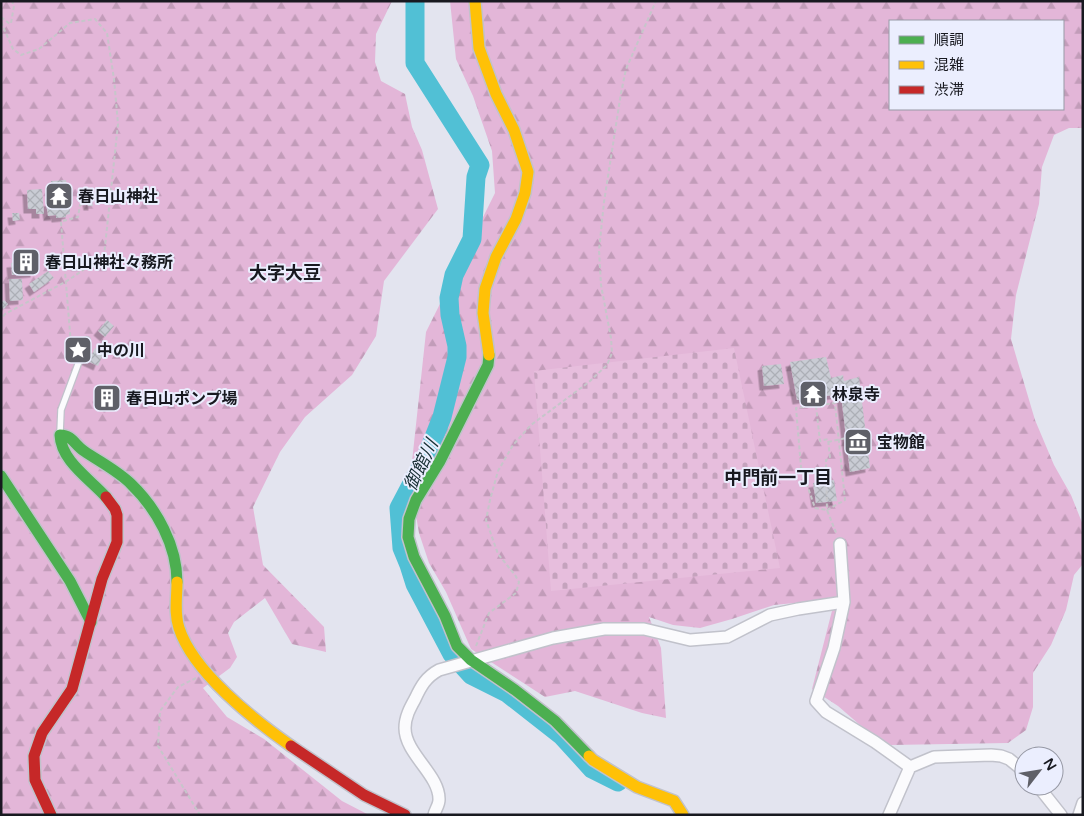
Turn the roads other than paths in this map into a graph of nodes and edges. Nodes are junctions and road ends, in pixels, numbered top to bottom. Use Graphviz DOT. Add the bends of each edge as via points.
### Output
graph roads {
  1 [pos="475,1"];
  2 [pos="87,340"];
  3 [pos="60,435"];
  4 [pos="1,476"];
  5 [pos="840,544"];
  6 [pos="844,602"];
  7 [pos="92,622"];
  8 [pos="471,660"];
  9 [pos="1014,763"];
  10 [pos="910,767"];
  11 [pos="1046,796"];
  12 [pos="1083,803"];
  13 [pos="50,815"];
  14 [pos="405,815"];
  15 [pos="434,815"];
  16 [pos="683,815"];
  17 [pos="889,815"];
  18 [pos="1061,815"];
  19 [pos="1079,815"];
  1 -- 8 [label="street" via="479,48 528,172 516,219 496,257 485,289 483,313 488,364 440,461 416,500 408,536 414,557 457,646"];
  2 -- 3 [label="lane" via="61,410"];
  3 -- 7 [label="street" via="60,446 68,457 116,510 118,542 100,584"];
  3 -- 14 [label="street" via="68,435 81,449 130,483 158,519 176,564 178,626 207,672 248,713 298,751 365,796"];
  4 -- 7 [label="street"];
  5 -- 6 [label="street"];
  6 -- 8 [label="street" via="770,615 727,637 690,640 644,629 604,629 553,638"];
  6 -- 10 [label="street" via="834,648 816,701 826,712"];
  7 -- 13 [label="street" via="73,686 66,702 40,735 34,758 35,780"];
  8 -- 15 [label="street" via="429,676 407,715 404,728 407,741 437,789 439,801"];
  8 -- 16 [label="street" via="555,721 592,760 637,787 674,802"];
  9 -- 10 [label="street" via="991,754 934,757"];
  10 -- 17 [label="street"];
  11 -- 18 [label="street"];
  12 -- 19 [label="street"];
}
